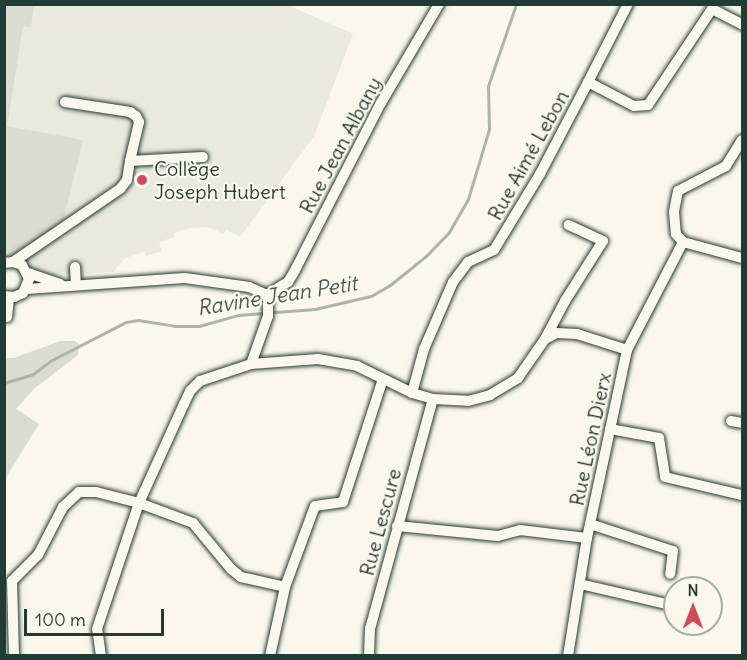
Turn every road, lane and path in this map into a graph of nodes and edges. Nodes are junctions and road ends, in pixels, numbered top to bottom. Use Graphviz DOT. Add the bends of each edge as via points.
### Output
graph roads {
  1 [pos="439,4"];
  2 [pos="628,4"];
  3 [pos="713,7"];
  4 [pos="742,24"];
  5 [pos="588,82"];
  6 [pos="65,102"];
  7 [pos="742,140"];
  8 [pos="203,157"];
  9 [pos="130,161"];
  10 [pos="568,225"];
  11 [pos="44,240"];
  12 [pos="683,242"];
  13 [pos="742,258"];
  14 [pos="9,263"];
  15 [pos="75,267"];
  16 [pos="27,271"];
  17 [pos="76,284"];
  18 [pos="63,285"];
  19 [pos="27,289"];
  20 [pos="7,296"];
  21 [pos="267,299"];
  22 [pos="7,317"];
  23 [pos="545,339"];
  24 [pos="627,350"];
  25 [pos="251,364"];
  26 [pos="383,379"];
  27 [pos="412,393"];
  28 [pos="433,399"];
  29 [pos="610,429"];
  30 [pos="742,495"];
  31 [pos="139,503"];
  32 [pos="590,524"];
  33 [pos="397,525"];
  34 [pos="587,538"];
  35 [pos="670,574"];
  36 [pos="580,584"];
  37 [pos="285,586"];
  38 [pos="663,603"];
  39 [pos="14,656"];
  40 [pos="101,656"];
  41 [pos="270,656"];
  42 [pos="369,656"];
  43 [pos="568,656"];
  1 -- 21 [label="street, Rue Jean Albany" via="381,103 294,272"];
  2 -- 5 [label="street"];
  3 -- 4 [label="street, Rue Aimé Lebon"];
  3 -- 5 [label="street, Rue Aimé Lebon" via="648,105 634,106"];
  5 -- 27 [label="street, Rue Aimé Lebon" via="495,250 468,262 453,282 424,349"];
  6 -- 9 [label="street" via="136,116"];
  7 -- 12 [label="street" via="726,166 678,191 674,212 676,234"];
  8 -- 9 [label="street"];
  9 -- 11 [label="street" via="127,180 120,189"];
  10 -- 23 [label="street" via="603,241"];
  11 -- 14 [label="street"];
  11 -- 16 [label="street"];
  12 -- 13 [label="street"];
  12 -- 24 [label="street, Rue Léon Dierx"];
  14 -- 16 [label="street"];
  15 -- 17 [label="street"];
  16 -- 18 [label="street"];
  16 -- 19 [label="street"];
  17 -- 18 [label="street"];
  17 -- 21 [label="street" via="200,278 249,287"];
  18 -- 19 [label="street"];
  19 -- 20 [label="street" via="19,296"];
  20 -- 22 [label="street"];
  21 -- 25 [label="street" via="268,316"];
  23 -- 24 [label="street" via="569,333"];
  23 -- 28 [label="street" via="525,370 506,387 468,401"];
  24 -- 29 [label="street, Rue Léon Dierx"];
  25 -- 26 [label="street" via="337,360"];
  25 -- 31 [label="street" via="207,378 192,388"];
  26 -- 27 [label="street"];
  26 -- 37 [label="street" via="343,502 315,506"];
  27 -- 28 [label="street"];
  28 -- 33 [label="street, Rue Lescure"];
  29 -- 30 [label="street" via="659,438 665,477"];
  29 -- 32 [label="street, Rue Léon Dierx"];
  31 -- 37 [label="street" via="193,523 241,577"];
  31 -- 39 [label="street" via="87,491 68,501 38,555 12,581"];
  31 -- 40 [label="street" via="97,629"];
  32 -- 34 [label="street, Rue Léon Dierx"];
  32 -- 35 [label="street" via="673,551"];
  33 -- 34 [label="street" via="498,536 520,530"];
  33 -- 42 [label="street, Rue Lescure" via="370,629"];
  34 -- 36 [label="street, Rue Léon Dierx"];
  36 -- 38 [label="street"];
  36 -- 43 [label="street, Rue Léon Dierx"];
  37 -- 41 [label="street"];
}
